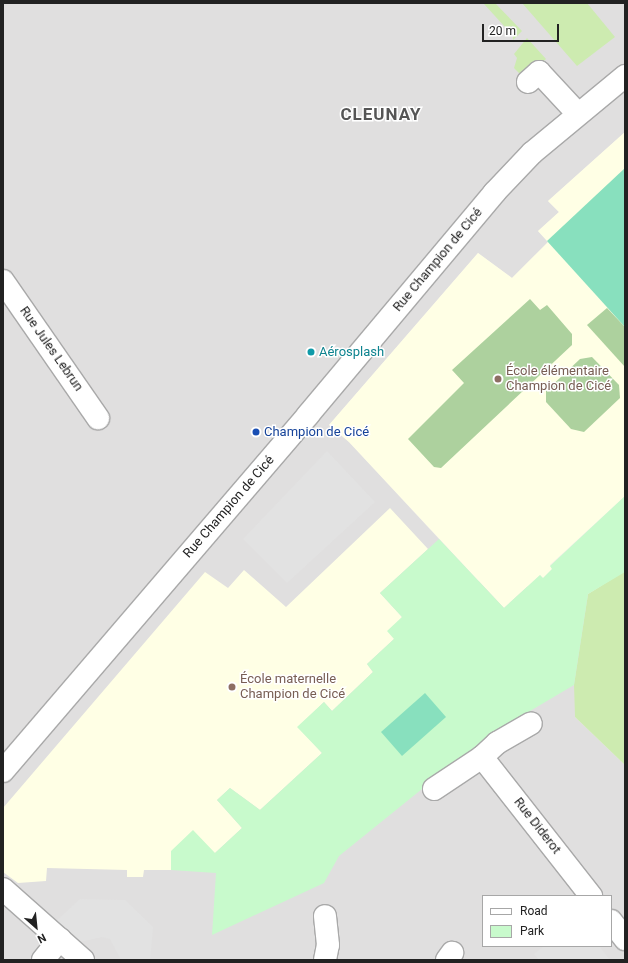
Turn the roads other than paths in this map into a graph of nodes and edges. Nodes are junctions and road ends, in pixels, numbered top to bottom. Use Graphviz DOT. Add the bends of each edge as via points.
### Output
graph roads {
  1 [pos="625,76"];
  2 [pos="528,82"];
  3 [pos="578,114"];
  4 [pos="4,283"];
  5 [pos="98,418"];
  6 [pos="531,723"];
  7 [pos="482,757"];
  8 [pos="3,771"];
  9 [pos="434,789"];
  10 [pos="3,890"];
  11 [pos="590,895"];
  12 [pos="325,916"];
  13 [pos="612,922"];
  14 [pos="625,939"];
  15 [pos="60,940"];
  16 [pos="43,960"];
  17 [pos="83,960"];
  18 [pos="325,960"];
  1 -- 3 [label="street, Rue Champion de Cicé"];
  2 -- 3 [label="street" via="538,72"];
  3 -- 8 [label="street, Rue Champion de Cicé" via="532,153 494,193 308,416"];
  4 -- 5 [label="street, Rue Jules Lebrun"];
  6 -- 7 [label="street" via="497,743"];
  7 -- 9 [label="street"];
  7 -- 11 [label="street, Rue Diderot"];
  10 -- 15 [label="street"];
  12 -- 18 [label="street" via="328,945"];
  13 -- 14 [label="street"];
  15 -- 16 [label="street"];
  15 -- 17 [label="street"];
}
